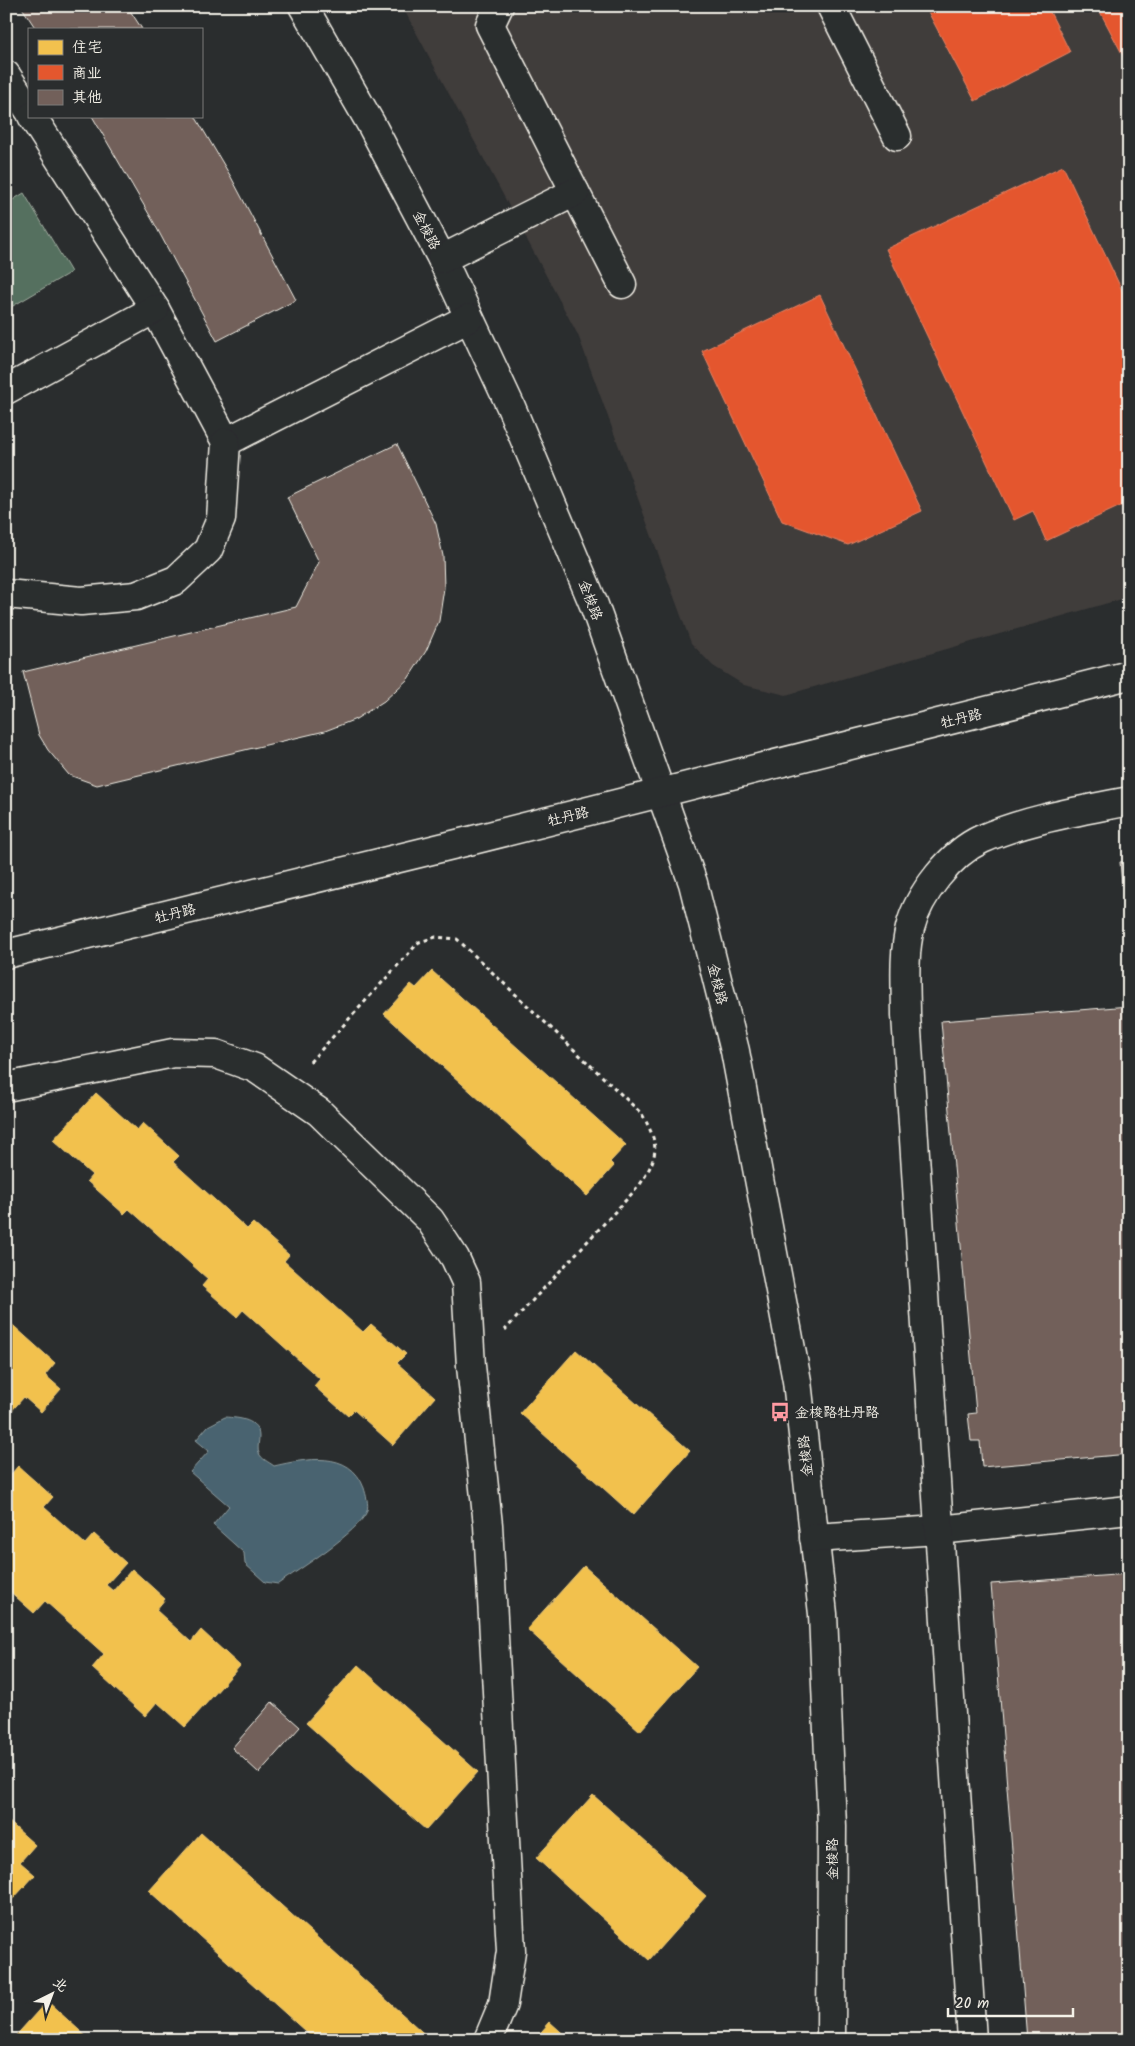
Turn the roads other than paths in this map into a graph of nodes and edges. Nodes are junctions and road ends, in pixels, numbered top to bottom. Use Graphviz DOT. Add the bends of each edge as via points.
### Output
graph roads {
  1 [pos="303,6"];
  2 [pos="499,6"];
  3 [pos="832,6"];
  4 [pos="6,75"];
  5 [pos="28,108"];
  6 [pos="33,118"];
  7 [pos="898,136"];
  8 [pos="575,192"];
  9 [pos="442,259"];
  10 [pos="622,284"];
  11 [pos="155,309"];
  12 [pos="469,318"];
  13 [pos="6,390"];
  14 [pos="226,442"];
  15 [pos="6,594"];
  16 [pos="1129,675"];
  17 [pos="661,793"];
  18 [pos="1129,801"];
  19 [pos="6,954"];
  20 [pos="6,1087"];
  21 [pos="1129,1510"];
  22 [pos="939,1530"];
  23 [pos="814,1538"];
  24 [pos="488,2040"];
  25 [pos="831,2040"];
  26 [pos="972,2040"];
  1 -- 9 [label="street, 金梭路" via="371,124"];
  2 -- 8 [label="street" via="490,25"];
  3 -- 7 [label="street"];
  4 -- 5 [label="street"];
  6 -- 11 [label="street"];
  8 -- 9 [label="street"];
  8 -- 10 [label="street"];
  9 -- 12 [label="street, 金梭路"];
  11 -- 13 [label="street"];
  11 -- 14 [label="street"];
  12 -- 14 [label="street"];
  12 -- 17 [label="street, 金梭路" via="511,407 594,605"];
  14 -- 15 [label="street" via="221,519 208,550 176,580 136,596 81,601"];
  16 -- 17 [label="street, 牡丹路"];
  17 -- 19 [label="street, 牡丹路"];
  17 -- 23 [label="street, 金梭路" via="693,884 735,1051 796,1381"];
  18 -- 22 [label="street" via="1042,819 980,840 946,865 925,893 910,928 906,1015"];
  20 -- 24 [label="street" via="173,1052 216,1054 255,1068 319,1112 430,1220 455,1258 466,1282 471,1366 488,1525 511,1951 503,2004"];
  21 -- 22 [label="street"];
  22 -- 23 [label="street"];
  22 -- 26 [label="street"];
  23 -- 25 [label="street, 金梭路" via="823,1614 832,1826"];
}
